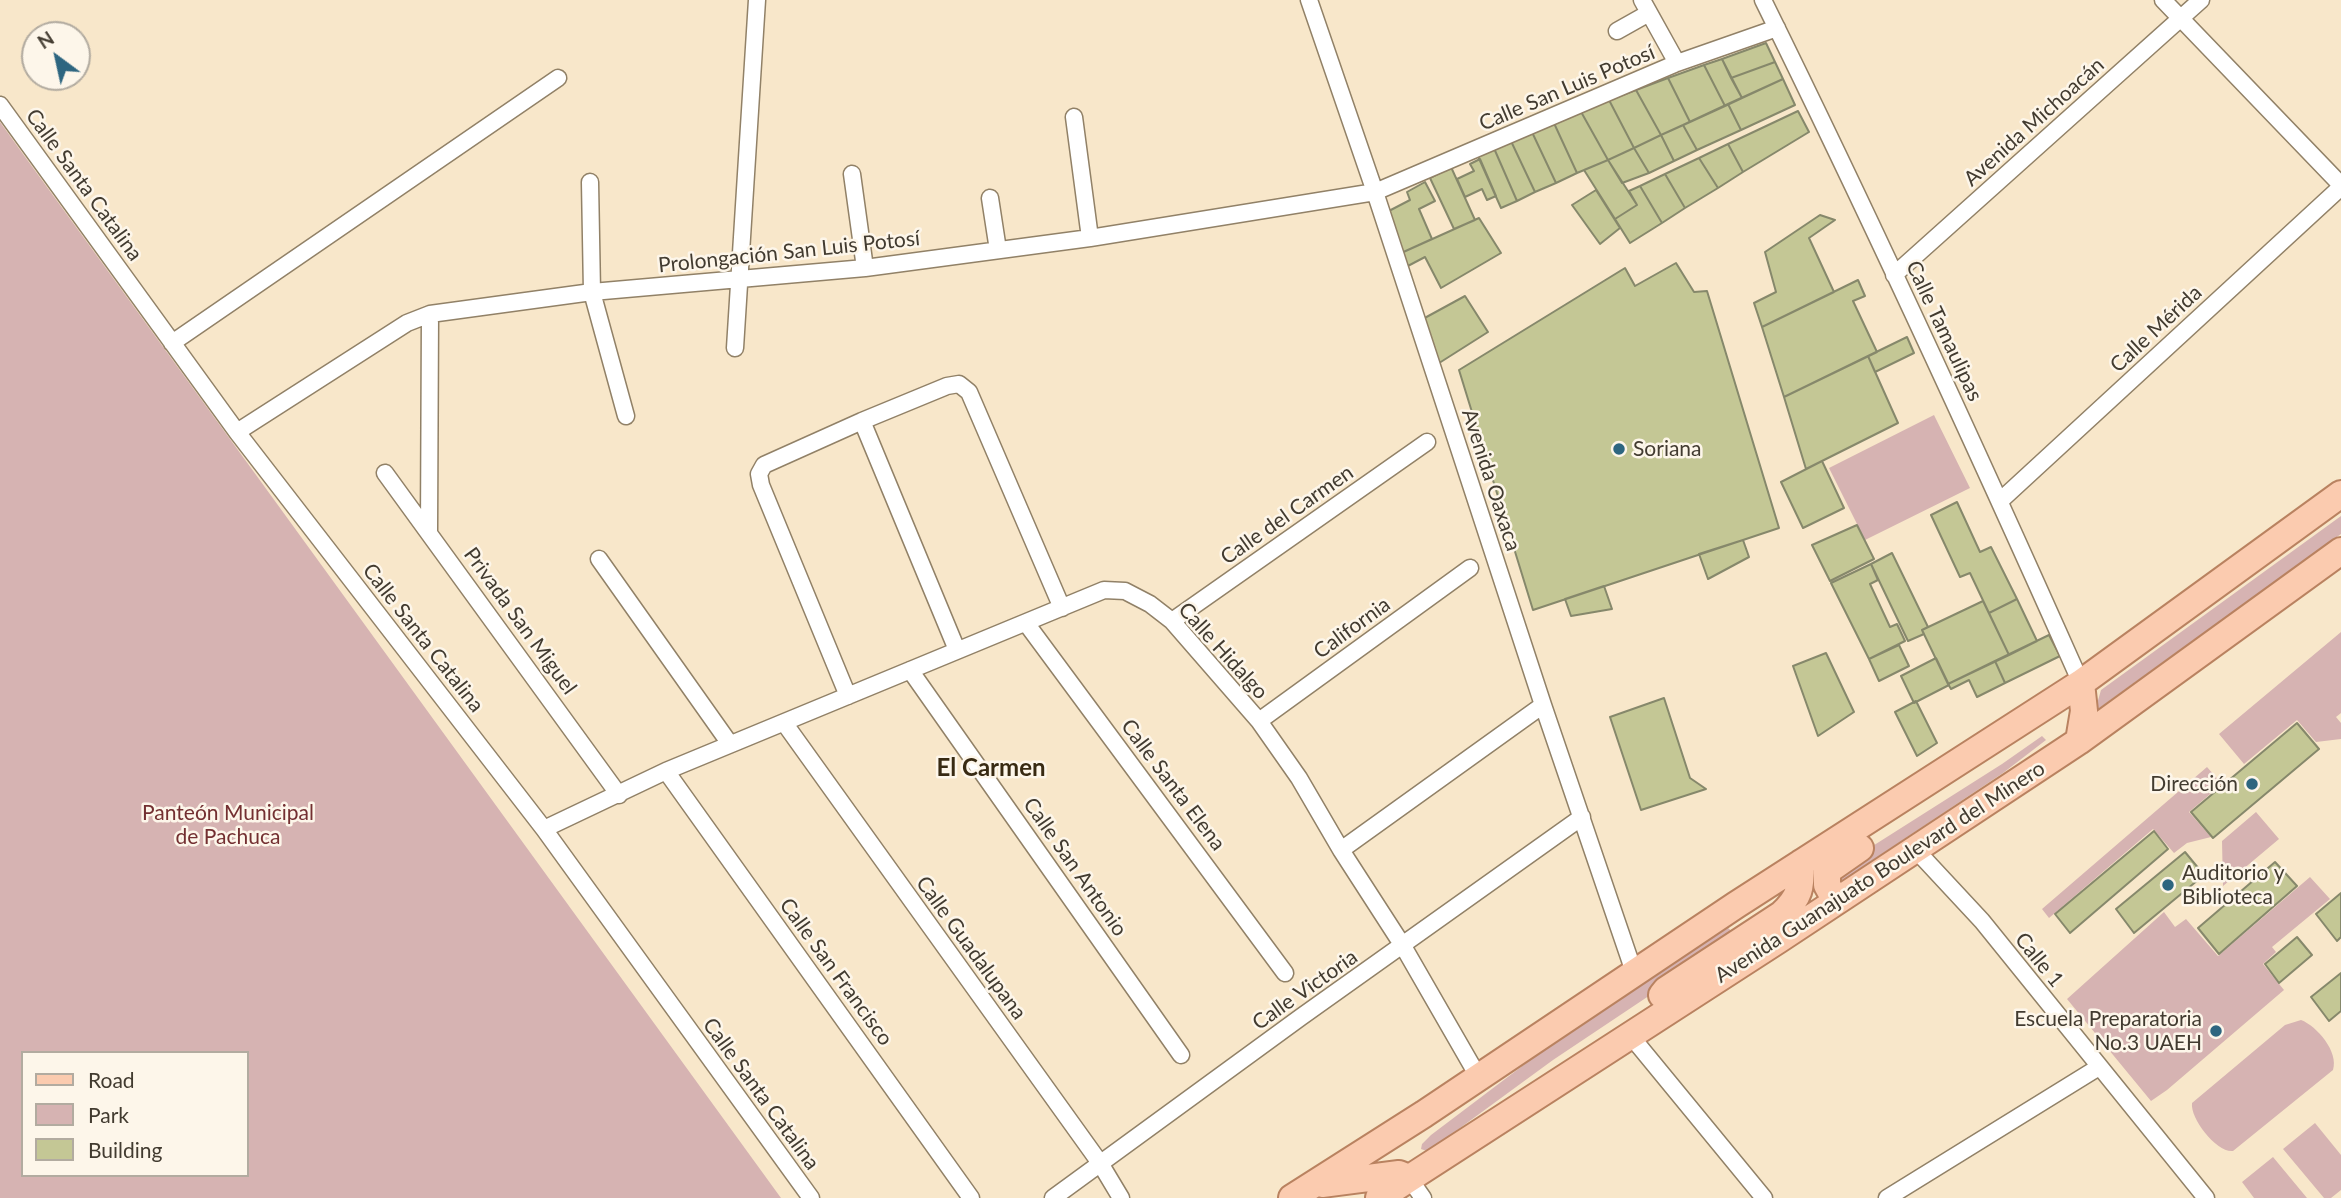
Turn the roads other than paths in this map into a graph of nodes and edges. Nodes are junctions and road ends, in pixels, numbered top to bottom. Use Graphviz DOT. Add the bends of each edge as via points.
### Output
graph roads {
  1 [pos="757,0"];
  2 [pos="1308,0"];
  3 [pos="1763,0"];
  4 [pos="2163,0"];
  5 [pos="2201,0"];
  6 [pos="1645,6"];
  7 [pos="2181,19"];
  8 [pos="1777,28"];
  9 [pos="1618,31"];
  10 [pos="1677,63"];
  11 [pos="558,78"];
  12 [pos="0,105"];
  13 [pos="1074,117"];
  14 [pos="852,174"];
  15 [pos="590,182"];
  16 [pos="2341,186"];
  17 [pos="1376,192"];
  18 [pos="990,198"];
  19 [pos="1090,238"];
  20 [pos="998,250"];
  21 [pos="865,268"];
  22 [pos="1894,275"];
  23 [pos="739,278"];
  24 [pos="592,292"];
  25 [pos="429,314"];
  26 [pos="172,343"];
  27 [pos="735,348"];
  28 [pos="626,416"];
  29 [pos="862,421"];
  30 [pos="237,432"];
  31 [pos="1427,442"];
  32 [pos="385,473"];
  33 [pos="2341,494"];
  34 [pos="2000,502"];
  35 [pos="429,531"];
  36 [pos="2341,551"];
  37 [pos="599,559"];
  38 [pos="1470,568"];
  39 [pos="1062,608"];
  40 [pos="1172,621"];
  41 [pos="1026,623"];
  42 [pos="957,650"];
  43 [pos="910,670"];
  44 [pos="2081,684"];
  45 [pos="848,696"];
  46 [pos="1543,705"];
  47 [pos="1259,721"];
  48 [pos="785,723"];
  49 [pos="2079,741"];
  50 [pos="730,744"];
  51 [pos="666,771"];
  52 [pos="1937,777"];
  53 [pos="620,795"];
  54 [pos="1582,817"];
  55 [pos="544,830"];
  56 [pos="1915,849"];
  57 [pos="1341,850"];
  58 [pos="1794,877"];
  59 [pos="1838,895"];
  60 [pos="1737,905"];
  61 [pos="1743,940"];
  62 [pos="1403,946"];
  63 [pos="1285,972"];
  64 [pos="1634,972"];
  65 [pos="1630,1035"];
  66 [pos="1181,1055"];
  67 [pos="2099,1067"];
  68 [pos="1479,1078"];
  69 [pos="1424,1114"];
  70 [pos="1100,1163"];
  71 [pos="1396,1190"];
  72 [pos="1303,1192"];
  73 [pos="811,1198"];
  74 [pos="971,1198"];
  75 [pos="1053,1198"];
  76 [pos="1121,1198"];
  77 [pos="1764,1198"];
  78 [pos="1887,1198"];
  79 [pos="2206,1198"];
  1 -- 23 [label="street"];
  2 -- 17 [label="street, Avenida Oaxaca"];
  3 -- 8 [label="street, Calle Tamaulipas"];
  4 -- 7 [label="street"];
  5 -- 7 [label="street, Avenida Michoacán"];
  6 -- 9 [label="street"];
  6 -- 10 [label="street"];
  7 -- 16 [label="street"];
  7 -- 22 [label="street, Avenida Michoacán"];
  8 -- 10 [label="street, Calle San Luis Potosí"];
  8 -- 22 [label="street, Calle Tamaulipas"];
  10 -- 17 [label="street, Calle San Luis Potosí"];
  11 -- 26 [label="street"];
  12 -- 26 [label="street, Calle Santa Catalina"];
  13 -- 19 [label="street"];
  14 -- 21 [label="street"];
  15 -- 24 [label="street"];
  16 -- 34 [label="street, Calle Mérida"];
  17 -- 19 [label="street, Prolongación San Luis Potosí"];
  17 -- 46 [label="street, Avenida Oaxaca"];
  18 -- 20 [label="street"];
  19 -- 20 [label="street, Prolongación San Luis Potosí"];
  20 -- 21 [label="street, Prolongación San Luis Potosí"];
  21 -- 23 [label="street, Prolongación San Luis Potosí"];
  22 -- 34 [label="street, Calle Tamaulipas"];
  23 -- 24 [label="street, Prolongación San Luis Potosí"];
  23 -- 27 [label="street"];
  24 -- 25 [label="street, Prolongación San Luis Potosí"];
  24 -- 28 [label="street"];
  25 -- 30 [label="street, Prolongación San Luis Potosí" via="407,323"];
  25 -- 35 [label="street"];
  26 -- 30 [label="street, Calle Santa Catalina"];
  29 -- 39 [label="street" via="947,386 959,384 969,392"];
  29 -- 42 [label="street"];
  29 -- 45 [label="street" via="764,465 759,474"];
  30 -- 55 [label="street, Calle Santa Catalina"];
  31 -- 40 [label="street, Calle del Carmen"];
  32 -- 35 [label="street, Privada San Miguel"];
  33 -- 44 [label="main road"];
  34 -- 44 [label="street, Calle Tamaulipas"];
  35 -- 53 [label="street, Privada San Miguel"];
  36 -- 49 [label="main road, Avenida Guanajuato Boulevard del Minero"];
  37 -- 50 [label="street"];
  38 -- 47 [label="street, California"];
  39 -- 40 [label="street, Calle Hidalgo" via="1104,590 1125,590"];
  39 -- 41 [label="street, Calle Hidalgo"];
  40 -- 47 [label="street, Calle Hidalgo"];
  41 -- 42 [label="street, Calle Hidalgo"];
  41 -- 63 [label="street, Calle Santa Elena"];
  42 -- 43 [label="street, Calle Hidalgo"];
  43 -- 45 [label="street, Calle Hidalgo"];
  43 -- 66 [label="street, Calle San Antonio"];
  44 -- 49 [label="main road" via="2084,711"];
  44 -- 52 [label="main road"];
  45 -- 48 [label="street, Calle Hidalgo"];
  46 -- 54 [label="street, Avenida Oaxaca"];
  46 -- 57 [label="street"];
  47 -- 57 [label="street, Calle Hidalgo"];
  48 -- 50 [label="street, Calle Hidalgo"];
  48 -- 70 [label="street, Calle Guadalupana"];
  49 -- 56 [label="main road, Avenida Guanajuato Boulevard del Minero"];
  50 -- 51 [label="street"];
  51 -- 53 [label="street"];
  51 -- 74 [label="street, Calle San Francisco"];
  52 -- 58 [label="main road"];
  52 -- 59 [label="main road" via="1914,812 1832,865 1827,885"];
  53 -- 55 [label="street"];
  54 -- 62 [label="street, Calle Victoria"];
  54 -- 64 [label="street, Avenida Oaxaca"];
  55 -- 73 [label="street, Calle Santa Catalina"];
  56 -- 59 [label="main road, Avenida Guanajuato Boulevard del Minero"];
  56 -- 67 [label="street, Calle 1" via="1982,922"];
  57 -- 62 [label="street, Calle Hidalgo"];
  58 -- 59 [label="main road"];
  58 -- 60 [label="main road"];
  58 -- 61 [label="main road" via="1787,909"];
  59 -- 65 [label="main road, Avenida Guanajuato Boulevard del Minero"];
  60 -- 61 [label="main road" via="1747,924"];
  60 -- 64 [label="main road"];
  61 -- 65 [label="main road" via="1666,990"];
  62 -- 68 [label="street, Calle Hidalgo"];
  62 -- 70 [label="street, Calle Victoria"];
  64 -- 68 [label="main road"];
  65 -- 71 [label="main road, Avenida Guanajuato Boulevard del Minero"];
  65 -- 77 [label="street"];
  67 -- 78 [label="street"];
  67 -- 79 [label="street, Calle 1"];
  68 -- 69 [label="main road"];
  69 -- 71 [label="main road"];
  69 -- 72 [label="main road"];
  70 -- 75 [label="street, Calle Victoria"];
  70 -- 76 [label="street, Calle Guadalupana"];
  71 -- 72 [label="main road"];
}
